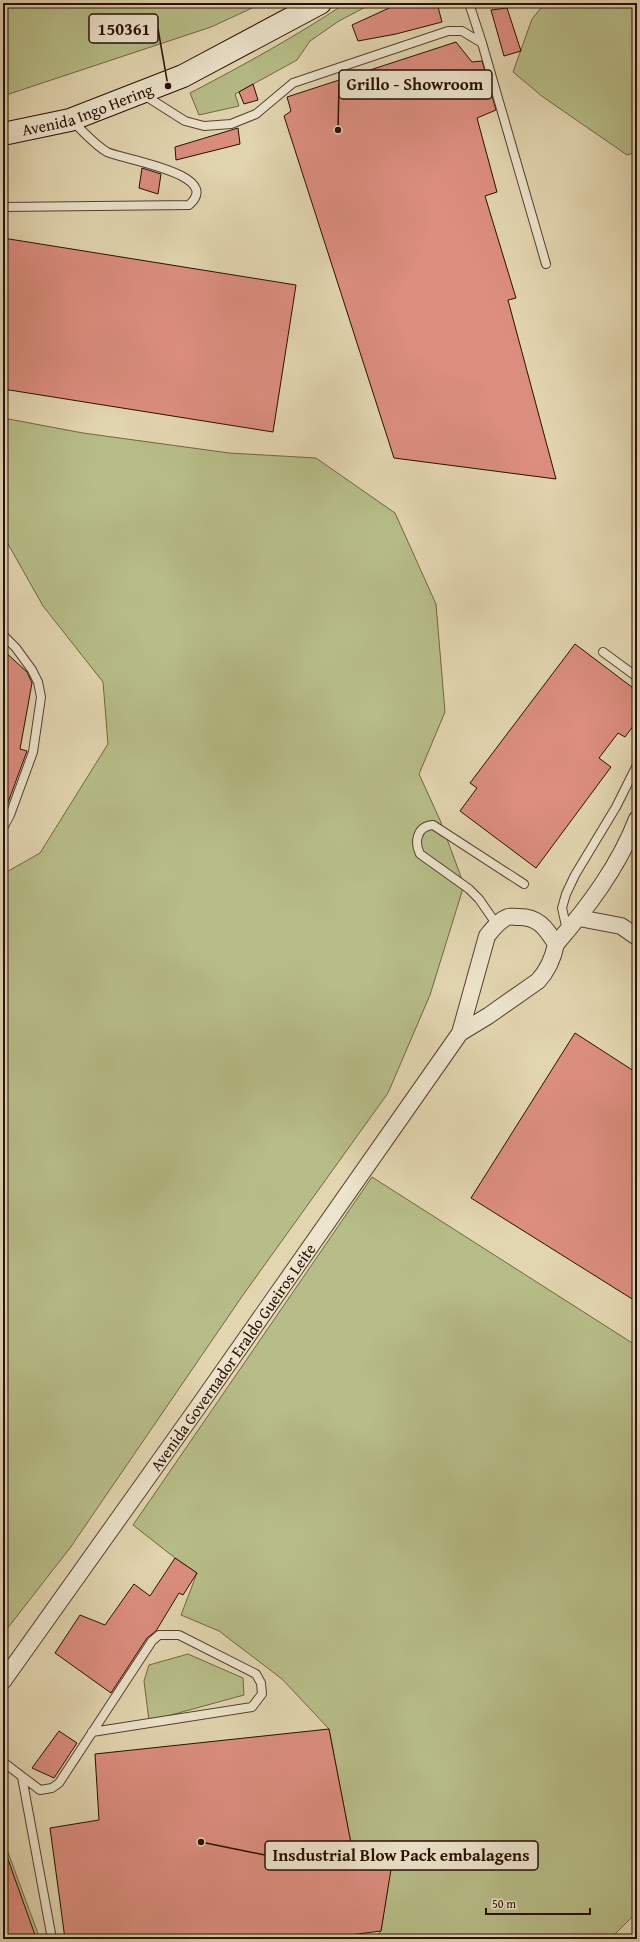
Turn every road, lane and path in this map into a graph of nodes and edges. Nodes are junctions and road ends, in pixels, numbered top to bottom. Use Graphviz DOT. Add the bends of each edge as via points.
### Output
graph roads {
  1 [pos="320,3"];
  2 [pos="469,3"];
  3 [pos="482,43"];
  4 [pos="140,93"];
  5 [pos="70,120"];
  6 [pos="3,134"];
  7 [pos="3,207"];
  8 [pos="546,264"];
  9 [pos="3,635"];
  10 [pos="603,652"];
  11 [pos="637,677"];
  12 [pos="637,765"];
  13 [pos="637,819"];
  14 [pos="3,828"];
  15 [pos="524,884"];
  16 [pos="579,918"];
  17 [pos="497,925"];
  18 [pos="567,931"];
  19 [pos="637,937"];
  20 [pos="556,944"];
  21 [pos="460,1033"];
  22 [pos="3,1681"];
  23 [pos="92,1732"];
  24 [pos="3,1762"];
  25 [pos="22,1777"];
  26 [pos="52,1939"];
  1 -- 4 [label="main road, Avenida Ingo Hering" via="210,62"];
  2 -- 3 [label="lane"];
  3 -- 4 [label="lane" via="462,31 448,31 293,83 256,114 231,124 204,126 186,121"];
  3 -- 8 [label="lane"];
  4 -- 5 [label="main road, Avenida Ingo Hering"];
  5 -- 6 [label="main road, Avenida Ingo Hering"];
  5 -- 7 [label="lane" via="107,152 180,173 196,190 194,201 189,205"];
  9 -- 14 [label="lane" via="32,670 38,682 40,697 33,752"];
  10 -- 11 [label="lane"];
  12 -- 18 [label="lane" via="566,894 562,908"];
  13 -- 16 [label="street" via="612,868"];
  15 -- 17 [label="lane" via="433,825 420,833 416,839 420,854 469,889"];
  16 -- 18 [label="street"];
  16 -- 19 [label="street" via="621,926"];
  17 -- 20 [label="street, Avenida Governador Eraldo Gueiros Leite" via="508,917 523,916 535,919 546,928"];
  17 -- 21 [label="street, Avenida Governador Eraldo Gueiros Leite" via="487,936"];
  18 -- 20 [label="street"];
  20 -- 21 [label="street, Avenida Governador Eraldo Gueiros Leite" via="548,968 538,981"];
  21 -- 22 [label="street, Avenida Governador Eraldo Gueiros Leite"];
  23 -- 23 [label="lane" via="152,1640 159,1635 179,1635 256,1674 261,1683 262,1694 252,1707"];
  23 -- 25 [label="lane" via="59,1783 52,1788 40,1790"];
  24 -- 25 [label="lane"];
  25 -- 26 [label="lane"];
}
